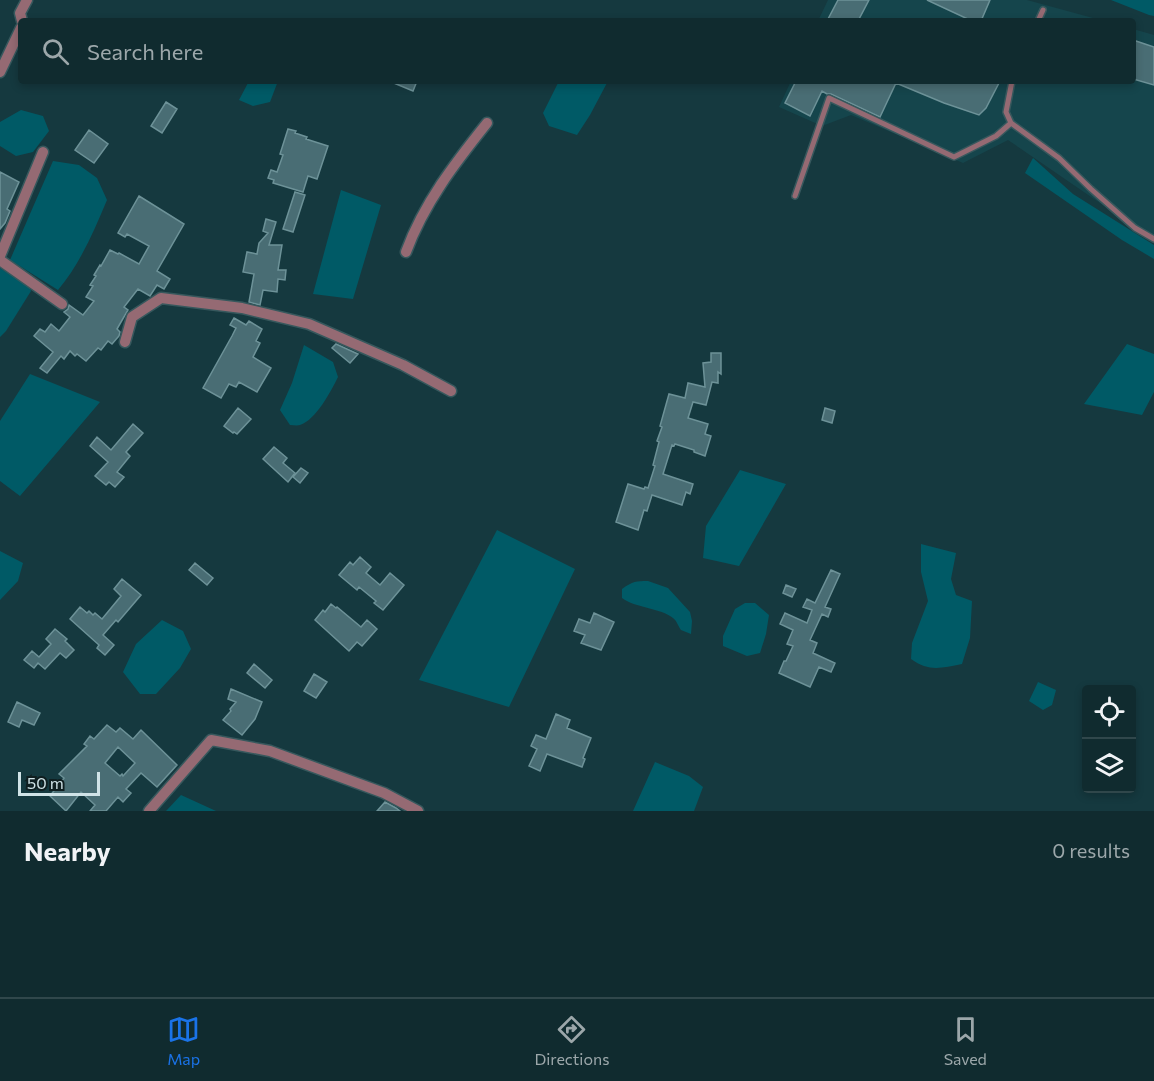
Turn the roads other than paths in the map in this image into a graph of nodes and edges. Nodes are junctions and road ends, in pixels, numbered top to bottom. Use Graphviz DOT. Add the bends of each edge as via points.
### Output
graph roads {
  1 [pos="27,0"];
  2 [pos="1043,10"];
  3 [pos="21,18"];
  4 [pos="1039,18"];
  5 [pos="18,34"];
  6 [pos="0,72"];
  7 [pos="1011,84"];
  8 [pos="487,123"];
  9 [pos="1011,123"];
  10 [pos="43,152"];
  11 [pos="795,196"];
  12 [pos="1154,239"];
  13 [pos="406,252"];
  14 [pos="0,258"];
  15 [pos="62,304"];
  16 [pos="125,342"];
  17 [pos="451,391"];
  18 [pos="149,811"];
  19 [pos="418,811"];
  1 -- 3 [label="street"];
  2 -- 4 [label="lane"];
  5 -- 6 [label="street"];
  7 -- 9 [label="lane" via="1006,112"];
  8 -- 13 [label="street" via="429,203"];
  9 -- 11 [label="lane" via="996,136 954,157 829,98"];
  9 -- 12 [label="lane" via="1059,158 1135,228"];
  10 -- 14 [label="street"];
  14 -- 15 [label="street"];
  16 -- 17 [label="street" via="132,317 161,298 242,308 309,324 403,365"];
  18 -- 19 [label="street" via="211,740 270,751 384,793"];
}
